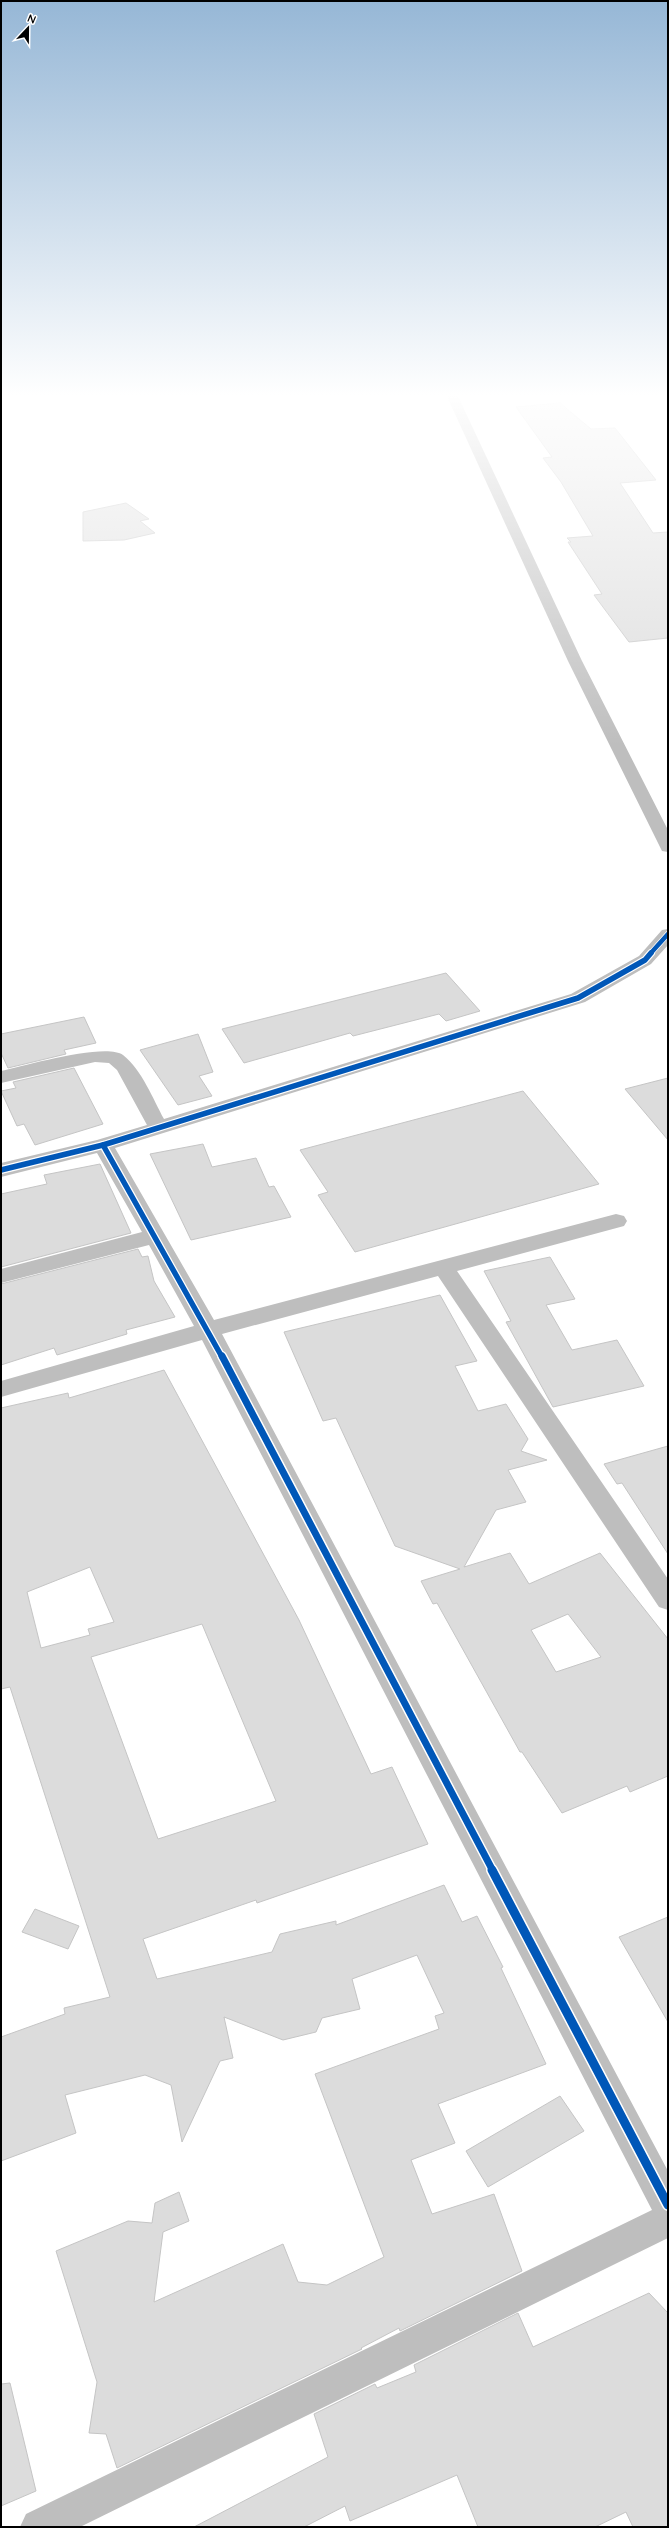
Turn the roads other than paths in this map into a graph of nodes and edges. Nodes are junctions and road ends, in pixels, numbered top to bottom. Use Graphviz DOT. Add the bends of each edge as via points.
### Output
graph roads {
  1 [pos="505,510"];
  2 [pos="668,847"];
  3 [pos="668,934"];
  4 [pos="1,1078"];
  5 [pos="158,1127"];
  6 [pos="103,1145"];
  7 [pos="1,1170"];
  8 [pos="616,1221"];
  9 [pos="155,1236"];
  10 [pos="444,1267"];
  11 [pos="1,1276"];
  12 [pos="208,1330"];
  13 [pos="1,1389"];
  14 [pos="668,1600"];
  15 [pos="668,2205"];
  16 [pos="668,2220"];
  17 [pos="39,2527"];
  1 -- 2 [label="street" via="575,661"];
  3 -- 5 [label="street" via="645,960 578,998"];
  4 -- 5 [label="street" via="95,1056 115,1058 125,1067"];
  5 -- 6 [label="street"];
  6 -- 7 [label="street"];
  6 -- 9 [label="street"];
  8 -- 10 [label="street"];
  9 -- 11 [label="street"];
  9 -- 12 [label="street"];
  10 -- 12 [label="street"];
  10 -- 14 [label="street"];
  12 -- 13 [label="street"];
  12 -- 15 [label="street"];
  16 -- 17 [label="street"];
}
